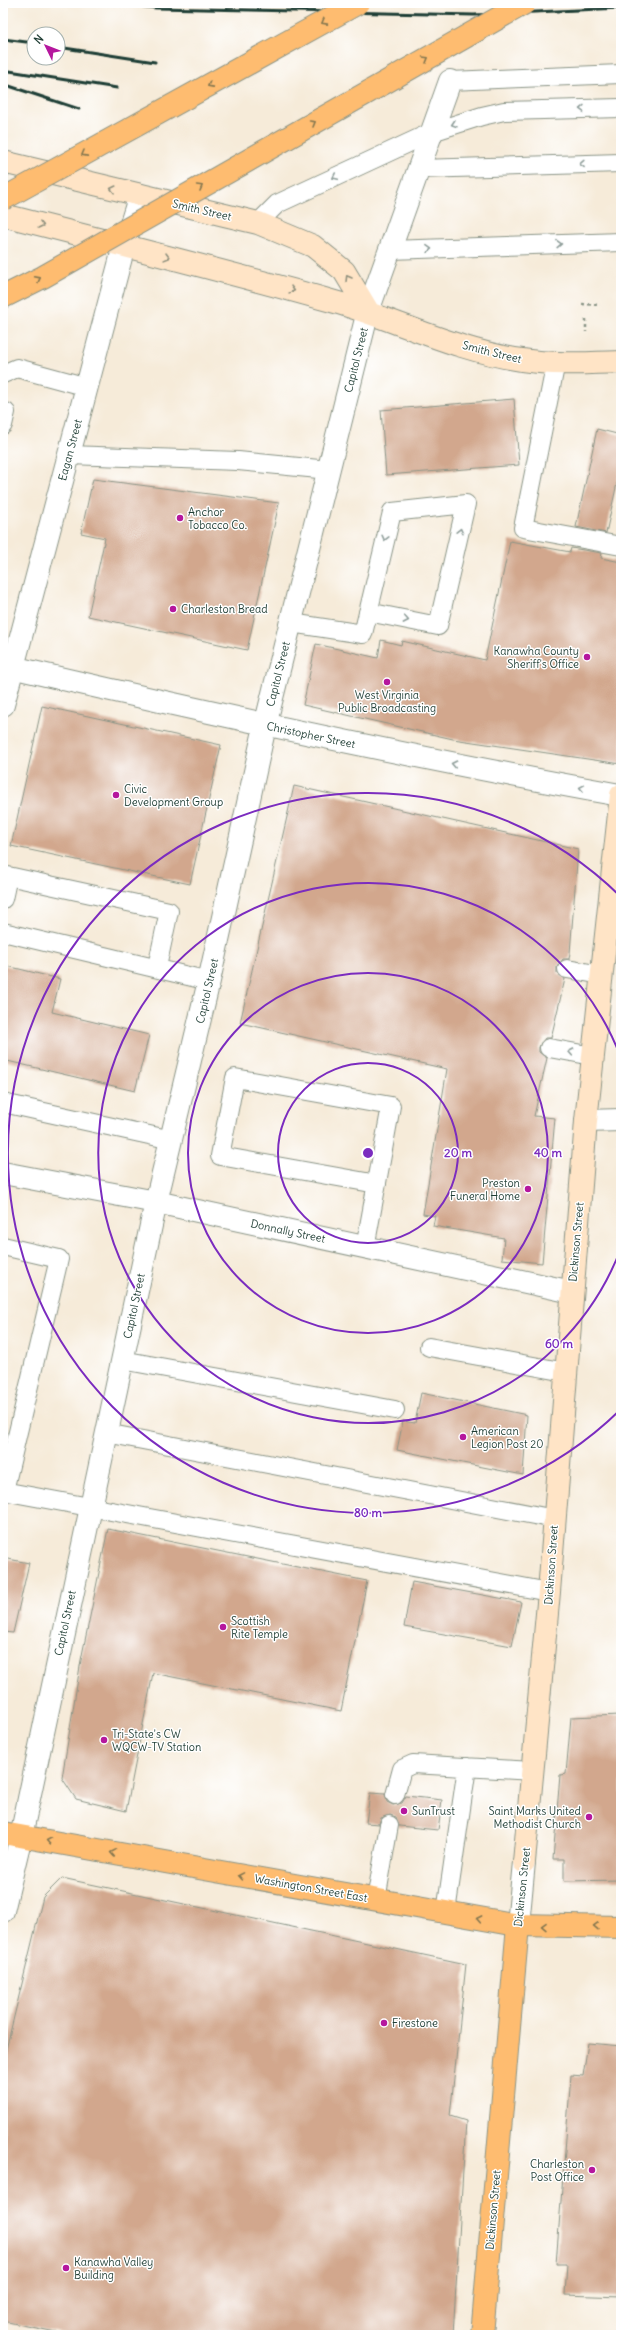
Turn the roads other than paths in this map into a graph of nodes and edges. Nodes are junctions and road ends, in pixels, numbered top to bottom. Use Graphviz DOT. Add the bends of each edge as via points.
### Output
graph roads {
  1 [pos="358,3"];
  2 [pos="525,3"];
  3 [pos="621,74"];
  4 [pos="450,81"];
  5 [pos="621,108"];
  6 [pos="432,132"];
  7 [pos="3,162"];
  8 [pos="621,163"];
  9 [pos="419,169"];
  10 [pos="140,195"];
  11 [pos="3,199"];
  12 [pos="3,215"];
  13 [pos="258,223"];
  14 [pos="621,242"];
  15 [pos="124,246"];
  16 [pos="390,250"];
  17 [pos="3,297"];
  18 [pos="368,311"];
  19 [pos="556,362"];
  20 [pos="621,362"];
  21 [pos="3,374"];
  22 [pos="87,387"];
  23 [pos="69,455"];
  24 [pos="328,470"];
  25 [pos="621,546"];
  26 [pos="368,612"];
  27 [pos="290,623"];
  28 [pos="8,666"];
  29 [pos="3,705"];
  30 [pos="265,726"];
  31 [pos="621,795"];
  32 [pos="3,899"];
  33 [pos="3,932"];
  34 [pos="157,968"];
  35 [pos="567,969"];
  36 [pos="602,975"];
  37 [pos="209,981"];
  38 [pos="549,1048"];
  39 [pos="593,1056"];
  40 [pos="3,1104"];
  41 [pos="621,1120"];
  42 [pos="586,1121"];
  43 [pos="172,1140"];
  44 [pos="3,1173"];
  45 [pos="377,1184"];
  46 [pos="156,1202"];
  47 [pos="3,1246"];
  48 [pos="365,1248"];
  49 [pos="572,1292"];
  50 [pos="429,1347"];
  51 [pos="122,1360"];
  52 [pos="566,1372"];
  53 [pos="395,1410"];
  54 [pos="106,1433"];
  55 [pos="4,1491"];
  56 [pos="90,1507"];
  57 [pos="555,1519"];
  58 [pos="549,1592"];
  59 [pos="467,1767"];
  60 [pos="533,1771"];
  61 [pos="395,1795"];
  62 [pos="390,1825"];
  63 [pos="12,1835"];
  64 [pos="376,1900"];
  65 [pos="3,1911"];
  66 [pos="446,1912"];
  67 [pos="518,1925"];
  68 [pos="621,1927"];
  69 [pos="482,2335"];
  1 -- 11 [label="main road, one-way, bridge"];
  17 -- 2 [label="main road, one-way, bridge" via="43,277"];
  3 -- 4 [label="lane"];
  4 -- 6 [label="street, Capitol Street"];
  5 -- 6 [label="lane, one-way" via="504,111"];
  6 -- 9 [label="street, Capitol Street"];
  6 -- 13 [label="lane, one-way" via="277,204"];
  10 -- 7 [label="street, Smith Street, one-way"];
  8 -- 9 [label="lane, one-way"];
  9 -- 16 [label="street, Capitol Street"];
  10 -- 13 [label="street, Smith Street"];
  10 -- 15 [label="street, Eagan Street"];
  12 -- 15 [label="street, Smith Street, one-way"];
  18 -- 13 [label="street, Smith Street, one-way" via="344,271 313,246"];
  16 -- 14 [label="lane, one-way"];
  15 -- 18 [label="street, Smith Street, one-way"];
  15 -- 22 [label="street, Eagan Street"];
  16 -- 18 [label="street, Capitol Street"];
  18 -- 19 [label="street, Smith Street" via="463,346 522,360"];
  18 -- 24 [label="street, Capitol Street"];
  19 -- 20 [label="street, Smith Street"];
  19 -- 25 [label="lane" via="523,528"];
  21 -- 22 [label="lane" via="18,368"];
  22 -- 23 [label="street, Eagan Street"];
  23 -- 24 [label="lane" via="238,461"];
  23 -- 28 [label="street, Eagan Street"];
  24 -- 27 [label="street, Capitol Street"];
  26 -- 26 [label="lane, one-way" via="438,626 466,504 392,512"];
  26 -- 27 [label="lane" via="363,634"];
  27 -- 30 [label="street, Capitol Street"];
  28 -- 29 [label="street, Eagan Street"];
  28 -- 30 [label="street, Christopher Street"];
  31 -- 30 [label="street, Christopher Street, one-way" via="489,772"];
  30 -- 37 [label="street, Capitol Street"];
  31 -- 36 [label="street, Dickinson Street"];
  32 -- 34 [label="lane" via="8,876 168,911"];
  33 -- 34 [label="lane"];
  34 -- 37 [label="lane"];
  35 -- 36 [label="lane"];
  36 -- 39 [label="street, Dickinson Street"];
  37 -- 43 [label="street, Capitol Street"];
  39 -- 38 [label="lane, one-way"];
  39 -- 42 [label="street, Dickinson Street"];
  40 -- 43 [label="lane"];
  41 -- 42 [label="street"];
  42 -- 49 [label="street, Dickinson Street"];
  43 -- 46 [label="street, Capitol Street"];
  44 -- 46 [label="street, Donnally Street"];
  45 -- 45 [label="lane" via="391,1106 235,1078 220,1156"];
  45 -- 48 [label="lane"];
  46 -- 48 [label="street, Donnally Street"];
  46 -- 51 [label="street, Capitol Street"];
  47 -- 55 [label="lane" via="59,1259"];
  48 -- 49 [label="street, Donnally Street"];
  49 -- 52 [label="street, Dickinson Street"];
  50 -- 52 [label="lane"];
  51 -- 53 [label="lane"];
  51 -- 54 [label="street, Capitol Street"];
  52 -- 57 [label="street, Dickinson Street"];
  54 -- 56 [label="street, Capitol Street"];
  54 -- 57 [label="lane"];
  55 -- 56 [label="lane"];
  56 -- 58 [label="lane"];
  56 -- 63 [label="street, Capitol Street"];
  57 -- 58 [label="street, Dickinson Street"];
  58 -- 60 [label="street, Dickinson Street"];
  59 -- 60 [label="lane"];
  59 -- 61 [label="lane" via="413,1764 402,1769"];
  59 -- 66 [label="lane"];
  60 -- 67 [label="street, Dickinson Street"];
  62 -- 64 [label="lane"];
  64 -- 63 [label="main road, Washington Street East, one-way"];
  63 -- 65 [label="street, Capitol Street"];
  64 -- 66 [label="main road, Washington Street East"];
  67 -- 66 [label="main road, Washington Street East, one-way"];
  68 -- 67 [label="main road, Washington Street East, one-way"];
  67 -- 69 [label="main road, Dickinson Street"];
}
